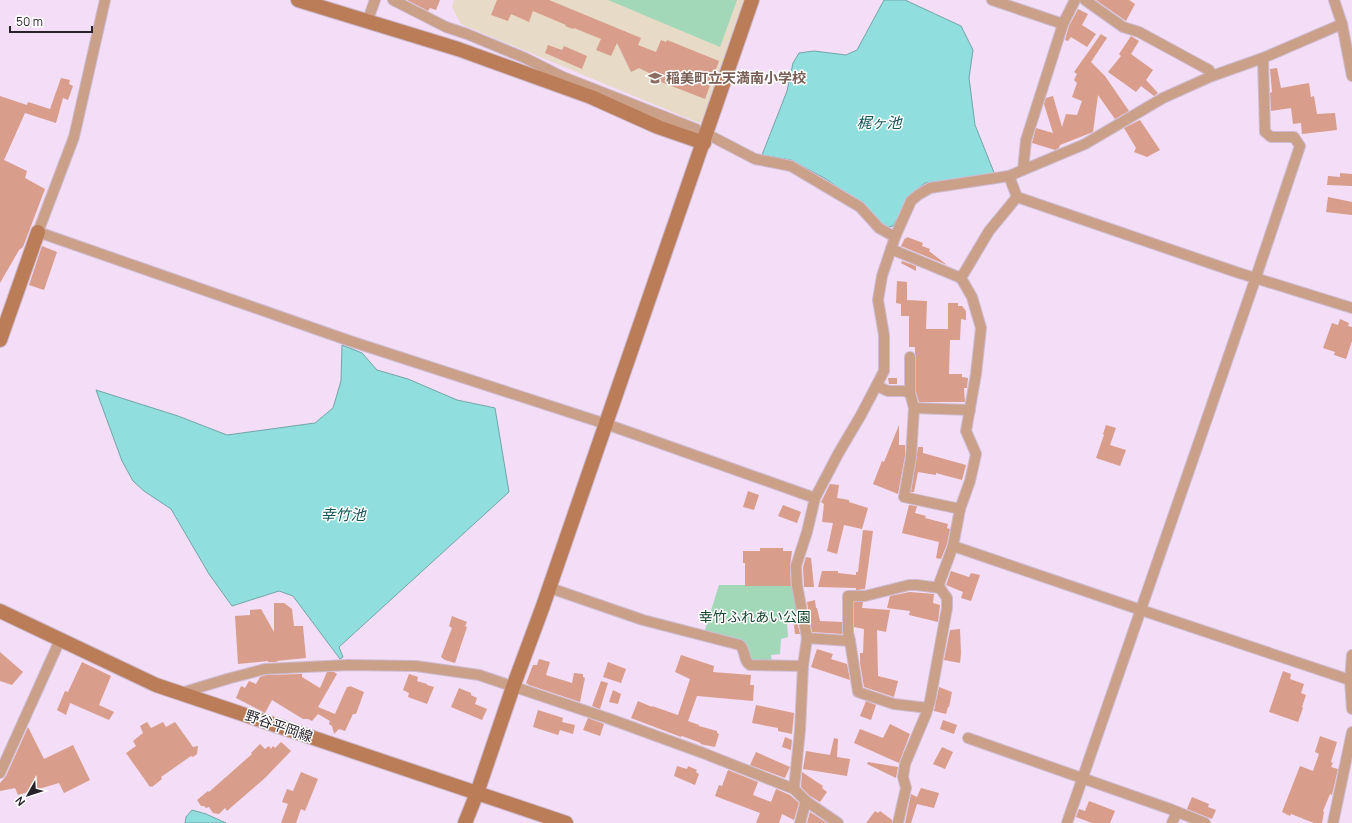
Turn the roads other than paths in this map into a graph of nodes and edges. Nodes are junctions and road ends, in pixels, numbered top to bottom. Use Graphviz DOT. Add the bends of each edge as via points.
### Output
graph roads {
  1 [pos="105,0"];
  2 [pos="298,0"];
  3 [pos="375,0"];
  4 [pos="393,0"];
  5 [pos="752,0"];
  6 [pos="992,0"];
  7 [pos="1075,0"];
  8 [pos="1085,0"];
  9 [pos="1334,0"];
  10 [pos="367,22"];
  11 [pos="1063,24"];
  12 [pos="1342,24"];
  13 [pos="1263,58"];
  14 [pos="1212,76"];
  15 [pos="1352,76"];
  16 [pos="702,135"];
  17 [pos="1023,170"];
  18 [pos="1009,176"];
  19 [pos="1017,197"];
  20 [pos="38,232"];
  21 [pos="895,237"];
  22 [pos="891,249"];
  23 [pos="1256,277"];
  24 [pos="961,278"];
  25 [pos="1352,308"];
  26 [pos="0,340"];
  27 [pos="910,357"];
  28 [pos="877,386"];
  29 [pos="910,393"];
  30 [pos="914,408"];
  31 [pos="970,410"];
  32 [pos="606,424"];
  33 [pos="815,498"];
  34 [pos="960,508"];
  35 [pos="953,546"];
  36 [pos="550,588"];
  37 [pos="940,588"];
  38 [pos="1141,610"];
  39 [pos="0,611"];
  40 [pos="807,638"];
  41 [pos="60,640"];
  42 [pos="850,641"];
  43 [pos="1352,655"];
  44 [pos="803,666"];
  45 [pos="1350,680"];
  46 [pos="513,687"];
  47 [pos="181,693"];
  48 [pos="928,708"];
  49 [pos="1352,709"];
  50 [pos="1352,732"];
  51 [pos="968,738"];
  52 [pos="0,773"];
  53 [pos="1082,778"];
  54 [pos="794,789"];
  55 [pos="477,793"];
  56 [pos="806,800"];
  57 [pos="1177,812"];
  58 [pos="465,823"];
  59 [pos="566,823"];
  60 [pos="800,823"];
  61 [pos="838,823"];
  62 [pos="898,823"];
  63 [pos="1067,823"];
  64 [pos="1172,823"];
  65 [pos="1205,823"];
  66 [pos="1333,823"];
  1 -- 20 [label="street" via="74,137"];
  2 -- 10 [label="street"];
  3 -- 10 [label="street"];
  4 -- 16 [label="street" via="446,27 525,58 563,77"];
  5 -- 16 [label="street"];
  6 -- 11 [label="street"];
  7 -- 11 [label="street"];
  8 -- 14 [label="street" via="1123,27 1139,32 1209,70"];
  9 -- 12 [label="street"];
  10 -- 16 [label="street" via="458,49 591,97 658,127"];
  11 -- 17 [label="street" via="1026,140"];
  12 -- 13 [label="street"];
  12 -- 15 [label="street"];
  13 -- 14 [label="street"];
  13 -- 23 [label="street" via="1265,132 1270,137 1294,137 1300,146"];
  14 -- 17 [label="street" via="1162,98 1085,144"];
  16 -- 21 [label="street" via="755,159 791,166 860,206 879,228"];
  16 -- 32 [label="street"];
  17 -- 18 [label="street"];
  18 -- 19 [label="street"];
  18 -- 21 [label="street" via="930,188 912,201"];
  19 -- 23 [label="street"];
  19 -- 24 [label="street" via="988,231"];
  20 -- 26 [label="street"];
  20 -- 32 [label="street" via="350,341"];
  21 -- 22 [label="street"];
  22 -- 24 [label="street"];
  22 -- 28 [label="street" via="882,276 878,300 884,334 884,371"];
  23 -- 25 [label="street"];
  23 -- 38 [label="street"];
  24 -- 31 [label="street" via="972,297 981,328"];
  27 -- 29 [label="street"];
  28 -- 29 [label="street" via="888,391"];
  28 -- 33 [label="street"];
  29 -- 30 [label="street"];
  30 -- 31 [label="street"];
  30 -- 34 [label="street" via="911,457 904,498"];
  31 -- 34 [label="street" via="966,431 976,454"];
  32 -- 33 [label="street"];
  32 -- 36 [label="street"];
  33 -- 40 [label="street" via="796,566"];
  34 -- 35 [label="street"];
  35 -- 37 [label="street" via="939,584"];
  35 -- 38 [label="street"];
  36 -- 44 [label="street" via="643,620 740,645 750,665"];
  36 -- 46 [label="street"];
  37 -- 42 [label="street" via="909,585 865,596 848,596"];
  37 -- 48 [label="street" via="947,598"];
  38 -- 45 [label="street"];
  38 -- 53 [label="street"];
  39 -- 41 [label="street, 野谷平岡線"];
  40 -- 42 [label="street"];
  40 -- 44 [label="street"];
  41 -- 47 [label="street, 野谷平岡線" via="156,685"];
  41 -- 52 [label="street"];
  42 -- 48 [label="street" via="858,692 894,704"];
  43 -- 45 [label="street"];
  44 -- 54 [label="street"];
  45 -- 49 [label="street"];
  46 -- 47 [label="street" via="479,675 416,666 348,665 265,669"];
  46 -- 54 [label="street" via="637,729"];
  46 -- 55 [label="street"];
  47 -- 55 [label="street, 野谷平岡線"];
  48 -- 62 [label="street" via="905,764 903,777 906,788"];
  50 -- 66 [label="street"];
  51 -- 53 [label="street"];
  53 -- 57 [label="street"];
  53 -- 63 [label="street"];
  54 -- 56 [label="street"];
  55 -- 58 [label="street"];
  55 -- 59 [label="street, 野谷平岡線"];
  56 -- 60 [label="street"];
  56 -- 61 [label="street"];
  57 -- 64 [label="street"];
  57 -- 65 [label="street"];
}
